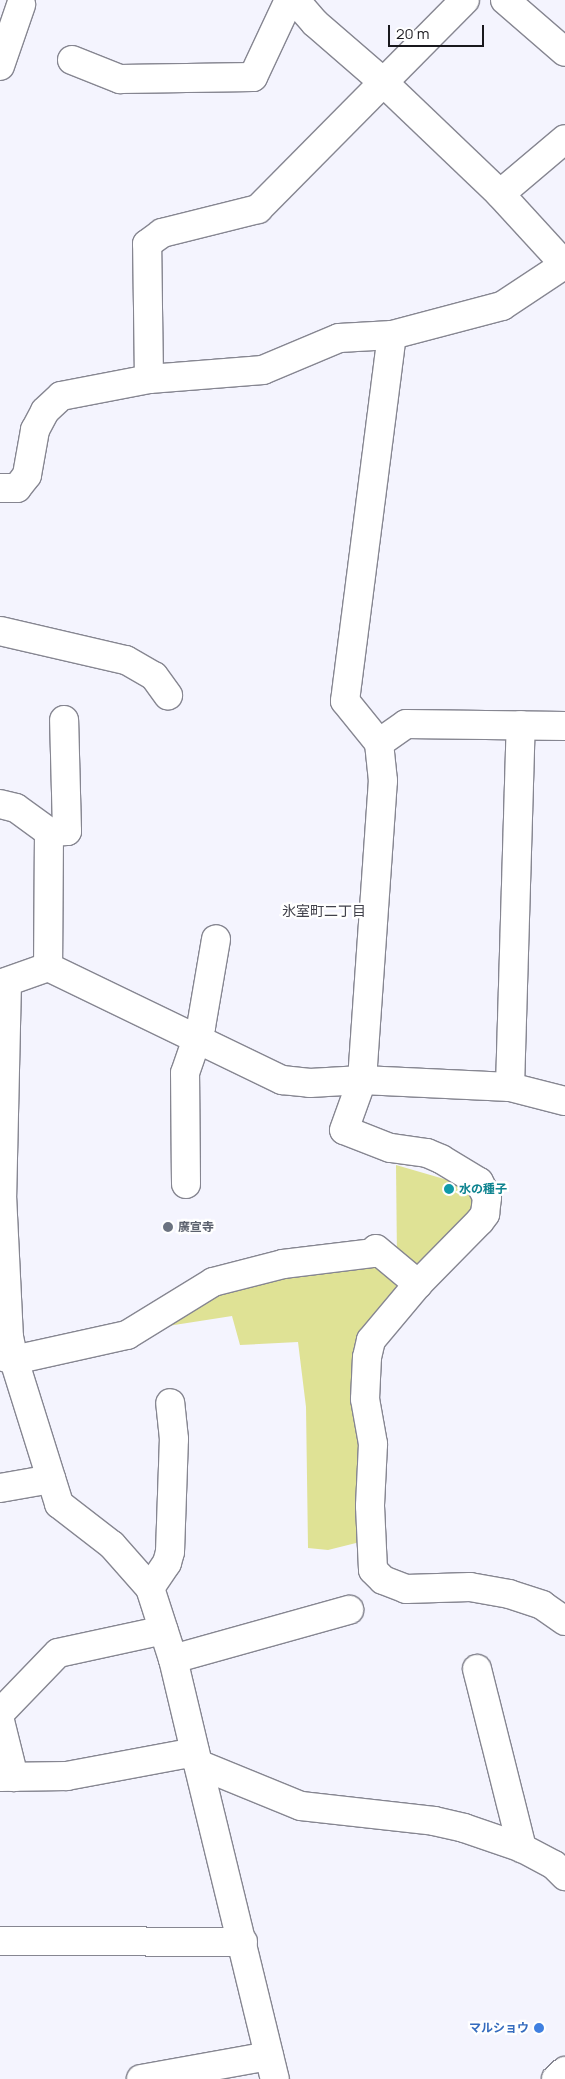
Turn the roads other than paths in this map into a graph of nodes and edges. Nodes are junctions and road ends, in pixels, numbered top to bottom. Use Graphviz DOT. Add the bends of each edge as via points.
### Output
graph roads {
  1 [pos="289,0"];
  2 [pos="295,0"];
  3 [pos="466,0"];
  4 [pos="504,0"];
  5 [pos="22,5"];
  6 [pos="565,52"];
  7 [pos="72,60"];
  8 [pos="0,66"];
  9 [pos="383,82"];
  10 [pos="565,139"];
  11 [pos="500,194"];
  12 [pos="565,265"];
  13 [pos="392,335"];
  14 [pos="149,379"];
  15 [pos="0,488"];
  16 [pos="0,631"];
  17 [pos="168,695"];
  18 [pos="64,720"];
  19 [pos="521,725"];
  20 [pos="565,726"];
  21 [pos="379,743"];
  22 [pos="0,804"];
  23 [pos="49,832"];
  24 [pos="216,939"];
  25 [pos="48,968"];
  26 [pos="3,983"];
  27 [pos="198,1037"];
  28 [pos="362,1080"];
  29 [pos="510,1087"];
  30 [pos="565,1101"];
  31 [pos="186,1184"];
  32 [pos="1,1195"];
  33 [pos="418,1284"];
  34 [pos="7,1358"];
  35 [pos="170,1403"];
  36 [pos="51,1480"];
  37 [pos="0,1488"];
  38 [pos="150,1588"];
  39 [pos="349,1610"];
  40 [pos="565,1621"];
  41 [pos="164,1630"];
  42 [pos="173,1659"];
  43 [pos="477,1669"];
  44 [pos="0,1713"];
  45 [pos="0,1721"];
  46 [pos="197,1758"];
  47 [pos="7,1777"];
  48 [pos="522,1848"];
  49 [pos="565,1876"];
  50 [pos="0,1941"];
  51 [pos="243,1942"];
  52 [pos="272,2067"];
  53 [pos="565,2071"];
  54 [pos="141,2079"];
  55 [pos="556,2079"];
  1 -- 7 [label="street" via="253,77 120,79"];
  2 -- 9 [label="street" via="315,23"];
  3 -- 9 [label="street"];
  4 -- 6 [label="street"];
  5 -- 8 [label="street"];
  9 -- 11 [label="street"];
  9 -- 14 [label="street" via="258,209 162,233 147,244"];
  10 -- 11 [label="street"];
  11 -- 12 [label="street"];
  12 -- 13 [label="street" via="502,306"];
  13 -- 14 [label="street" via="339,338 263,370"];
  13 -- 21 [label="street" via="345,701"];
  14 -- 15 [label="street" via="61,396 45,411 35,430 27,475 18,488"];
  16 -- 17 [label="street" via="126,660 154,676"];
  18 -- 23 [label="street" via="67,831"];
  19 -- 20 [label="street"];
  19 -- 21 [label="street" via="406,724"];
  19 -- 29 [label="street"];
  21 -- 28 [label="street" via="383,781"];
  22 -- 23 [label="street" via="16,808"];
  23 -- 25 [label="street"];
  24 -- 27 [label="street"];
  25 -- 26 [label="street"];
  25 -- 27 [label="street"];
  26 -- 32 [label="street"];
  27 -- 28 [label="street" via="282,1080 310,1083"];
  27 -- 31 [label="street" via="185,1073"];
  28 -- 29 [label="street"];
  28 -- 33 [label="street" via="344,1130 390,1148 427,1153 441,1159 479,1182 487,1197 485,1214 480,1221"];
  29 -- 30 [label="street"];
  32 -- 34 [label="street" via="9,1338"];
  33 -- 34 [label="street" via="378,1255 283,1264 213,1282 127,1335"];
  33 -- 40 [label="street" via="371,1340 366,1357 365,1399 373,1444 370,1506 373,1570 383,1580 406,1589 470,1587 509,1594 542,1605"];
  34 -- 36 [label="street"];
  35 -- 38 [label="street" via="174,1440 170,1552 167,1563"];
  36 -- 37 [label="street"];
  36 -- 38 [label="street" via="59,1504 112,1545"];
  38 -- 41 [label="street"];
  39 -- 42 [label="street"];
  41 -- 42 [label="street"];
  41 -- 44 [label="street" via="58,1653"];
  42 -- 46 [label="street"];
  43 -- 48 [label="street"];
  45 -- 47 [label="street"];
  46 -- 47 [label="street" via="67,1776"];
  46 -- 48 [label="street" via="301,1806 434,1821"];
  46 -- 51 [label="street"];
  48 -- 49 [label="street"];
  50 -- 51 [label="street"];
  51 -- 52 [label="street"];
  52 -- 54 [label="street"];
  53 -- 55 [label="street"];
}
